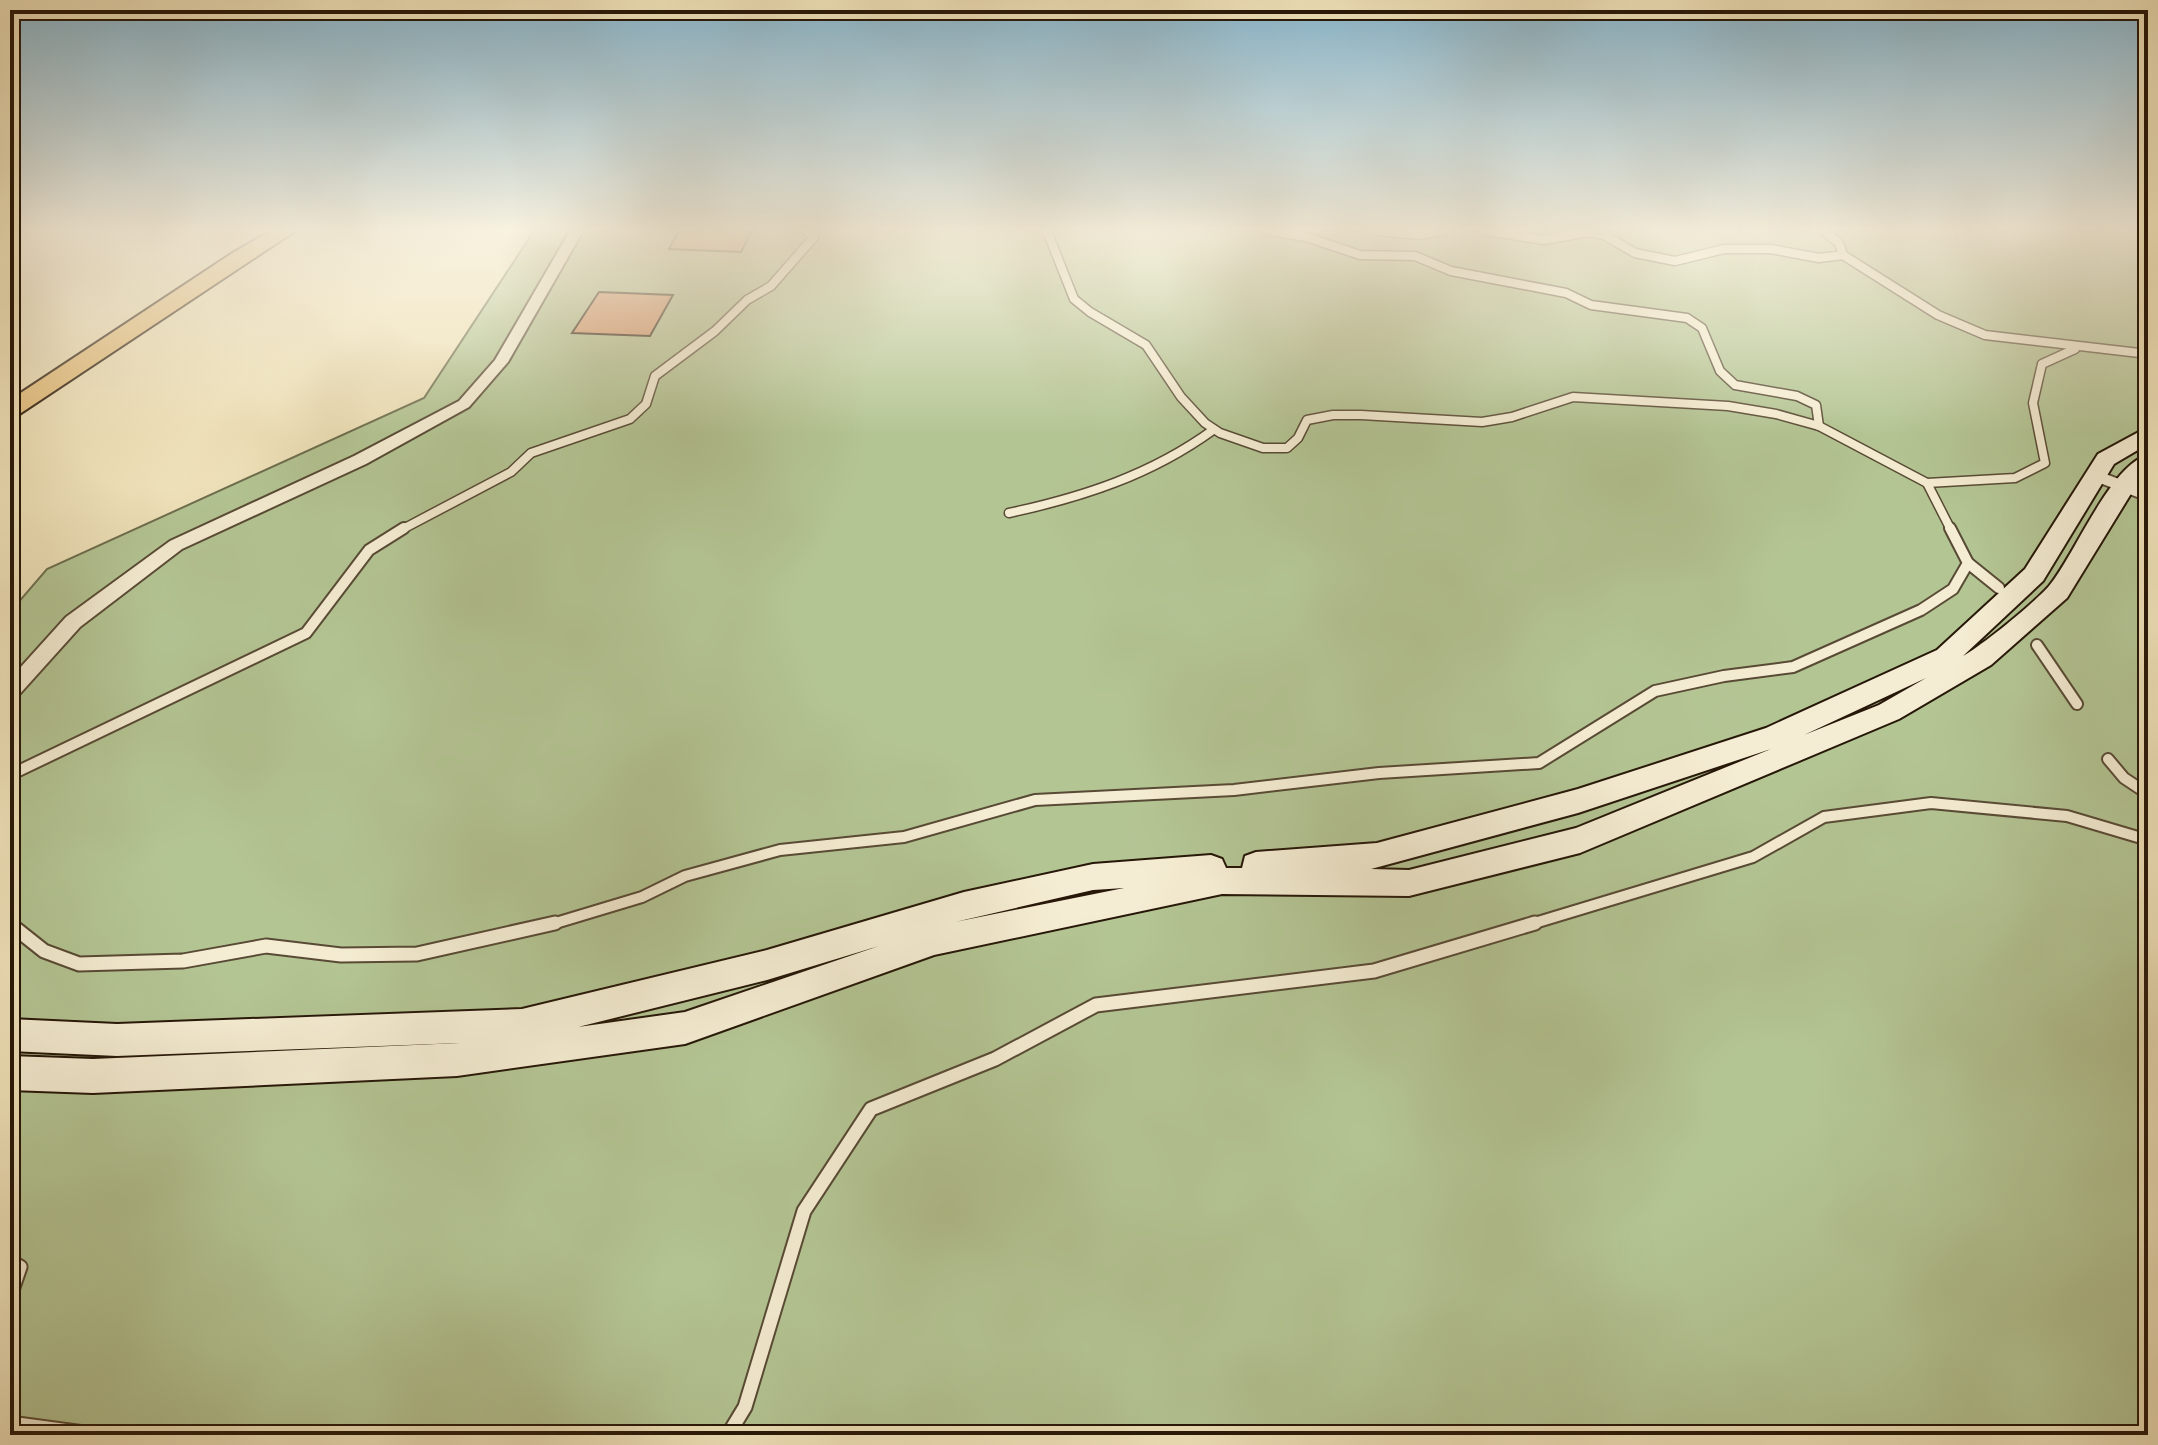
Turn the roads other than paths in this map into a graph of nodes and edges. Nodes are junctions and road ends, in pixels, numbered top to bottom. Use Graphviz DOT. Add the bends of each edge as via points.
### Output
graph roads {
  1 [pos="141,298"];
  2 [pos="177,298"];
  3 [pos="538,298"];
  4 [pos="750,298"];
  5 [pos="1073,298"];
  6 [pos="1577,298"];
  7 [pos="1913,298"];
  8 [pos="2077,348"];
  9 [pos="2148,354"];
  10 [pos="10,385"];
  11 [pos="10,410"];
  12 [pos="1819,426"];
  13 [pos="1213,430"];
  14 [pos="2148,434"];
  15 [pos="2148,462"];
  16 [pos="1927,483"];
  17 [pos="2122,486"];
  18 [pos="1009,513"];
  19 [pos="1968,563"];
  20 [pos="1999,588"];
  21 [pos="2037,645"];
  22 [pos="10,692"];
  23 [pos="2077,704"];
  24 [pos="2108,759"];
  25 [pos="10,775"];
  26 [pos="2148,794"];
  27 [pos="2148,840"];
  28 [pos="10,924"];
  29 [pos="10,1035"];
  30 [pos="10,1073"];
  31 [pos="10,1261"];
  32 [pos="10,1296"];
  33 [pos="10,1423"];
  34 [pos="99,1435"];
  35 [pos="728,1435"];
  1 -- 10 [label="main road"];
  2 -- 11 [label="main road"];
  3 -- 22 [label="street" via="501,362 464,404 360,460 176,545 73,622"];
  4 -- 25 [label="lane" via="655,376 646,404 630,419 531,453 511,472 369,550 306,633"];
  5 -- 13 [label="lane" via="1100,320 1143,341"];
  6 -- 12 [label="lane" via="1591,305 1687,318 1702,328 1720,371 1735,385 1797,396 1816,405"];
  7 -- 8 [label="lane" via="1985,335"];
  8 -- 9 [label="lane"];
  8 -- 16 [label="lane" via="2042,364 2033,403 2045,463 2015,478"];
  12 -- 13 [label="lane" via="1728,406 1573,397 1482,422 1333,415 1307,420 1299,441 1283,451"];
  12 -- 16 [label="lane"];
  13 -- 18 [label="lane" via="1183,454 1131,480"];
  14 -- 17 [label="street" via="2106,459"];
  15 -- 17 [label="street"];
  16 -- 19 [label="lane"];
  17 -- 29 [label="street" via="1946,657 1776,736 1578,801 1377,856 1093,877 964,906 767,965 522,1025 117,1040"];
  17 -- 30 [label="street" via="2058,592 1982,658 1889,712 1580,840 1409,883 1222,881 934,941 685,1028 457,1060 93,1076"];
  19 -- 20 [label="lane"];
  19 -- 28 [label="lane" via="1953,589 1921,610 1793,667 1655,691 1539,763 1379,773 1234,790 1035,800 904,837 780,850 685,876 642,897 544,926 417,954 341,955 266,946 183,961 79,964 44,951"];
  21 -- 23 [label="lane"];
  24 -- 26 [label="lane"];
  27 -- 35 [label="lane" via="2067,816 1931,803 1824,817 1753,857 1374,971 1096,1005 995,1059 871,1109 804,1211 745,1407"];
  31 -- 32 [label="lane" via="20,1267"];
  33 -- 34 [label="lane"];
}
